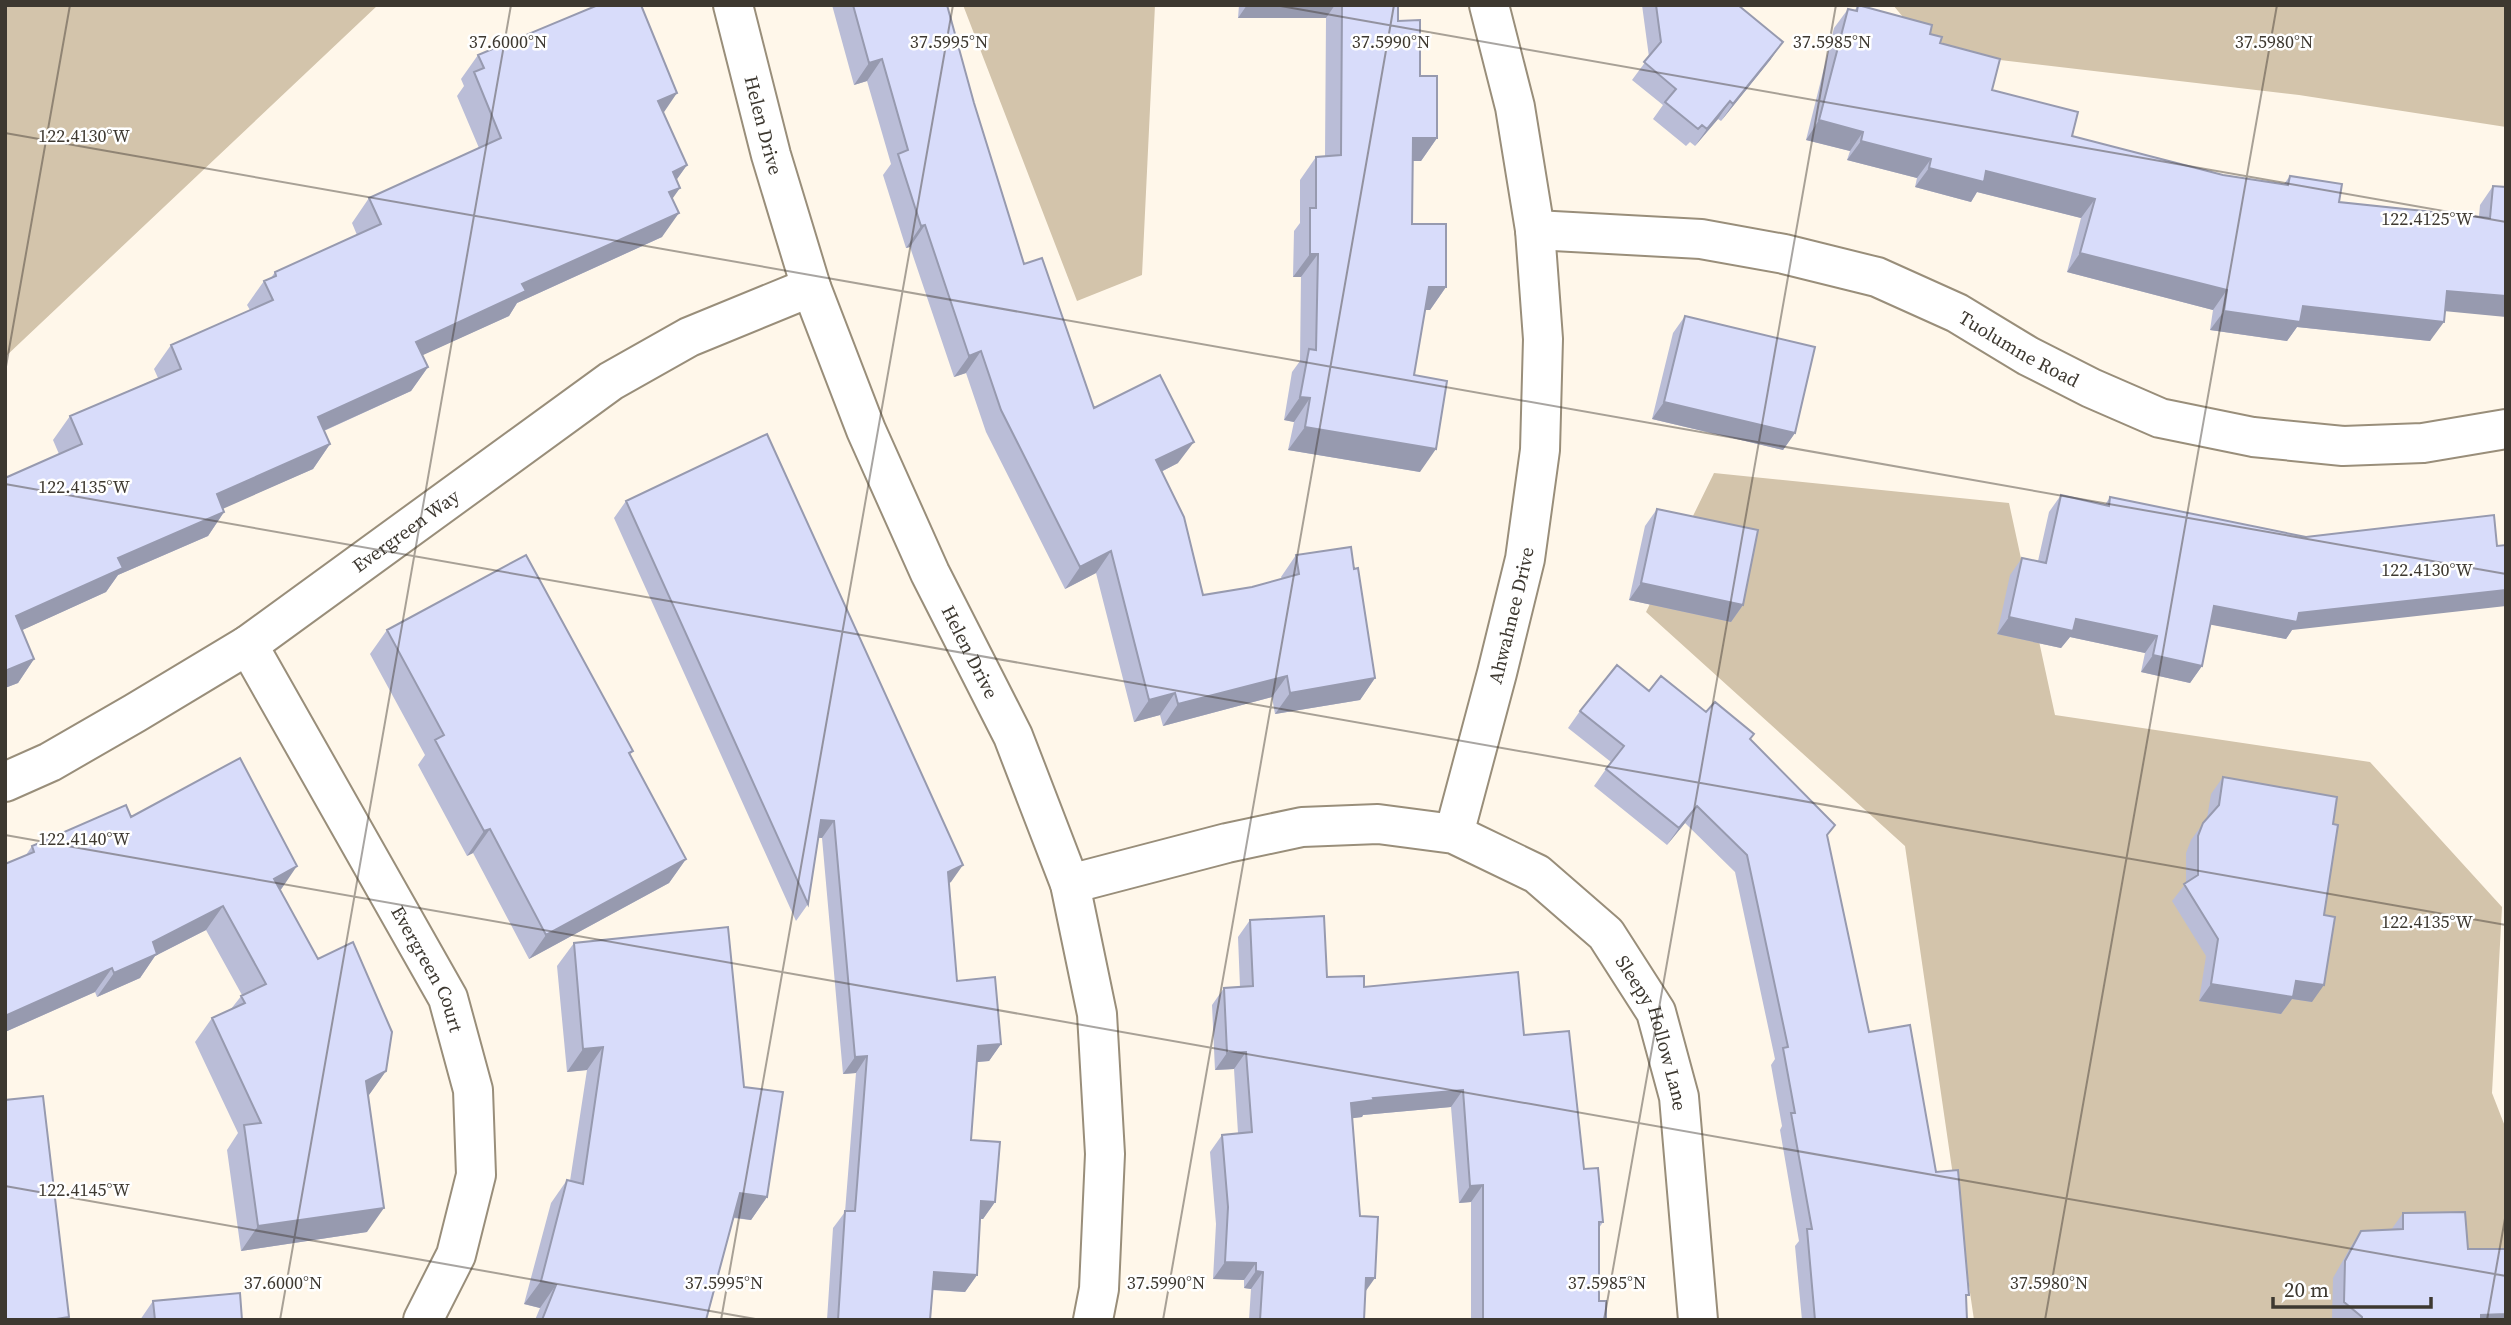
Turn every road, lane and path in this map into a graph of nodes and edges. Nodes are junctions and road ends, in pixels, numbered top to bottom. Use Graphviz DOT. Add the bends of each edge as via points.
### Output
graph roads {
  1 [pos="733,5"];
  2 [pos="1489,5"];
  3 [pos="1535,230"];
  4 [pos="811,288"];
  5 [pos="2506,429"];
  6 [pos="248,645"];
  7 [pos="5,782"];
  8 [pos="1454,834"];
  9 [pos="1070,884"];
  10 [pos="423,1320"];
  11 [pos="1093,1320"];
  12 [pos="1698,1320"];
  1 -- 4 [label="street, Helen Drive"];
  2 -- 3 [label="street, Ahwahnee Drive" via="1515,107"];
  3 -- 5 [label="street, Tuolumne Road" via="1701,239 1877,277 2160,418 2240,434 2343,446 2423,443"];
  3 -- 8 [label="street, Ahwahnee Drive" via="1543,338 1540,450 1525,559"];
  4 -- 6 [label="street, Evergreen Way" via="690,337 611,381"];
  4 -- 9 [label="street, Helen Drive" via="866,430 930,573 1013,736"];
  6 -- 7 [label="street, Evergreen Way" via="50,762"];
  6 -- 10 [label="street, Evergreen Court" via="448,998 473,1090 476,1175 456,1255"];
  8 -- 9 [label="street" via="1378,824 1302,827"];
  8 -- 12 [label="street, Sleepy Hollow Lane" via="1537,874 1606,934 1656,1012 1679,1097"];
  9 -- 11 [label="street, Helen Drive" via="1097,1014 1105,1154 1099,1289"];
}
